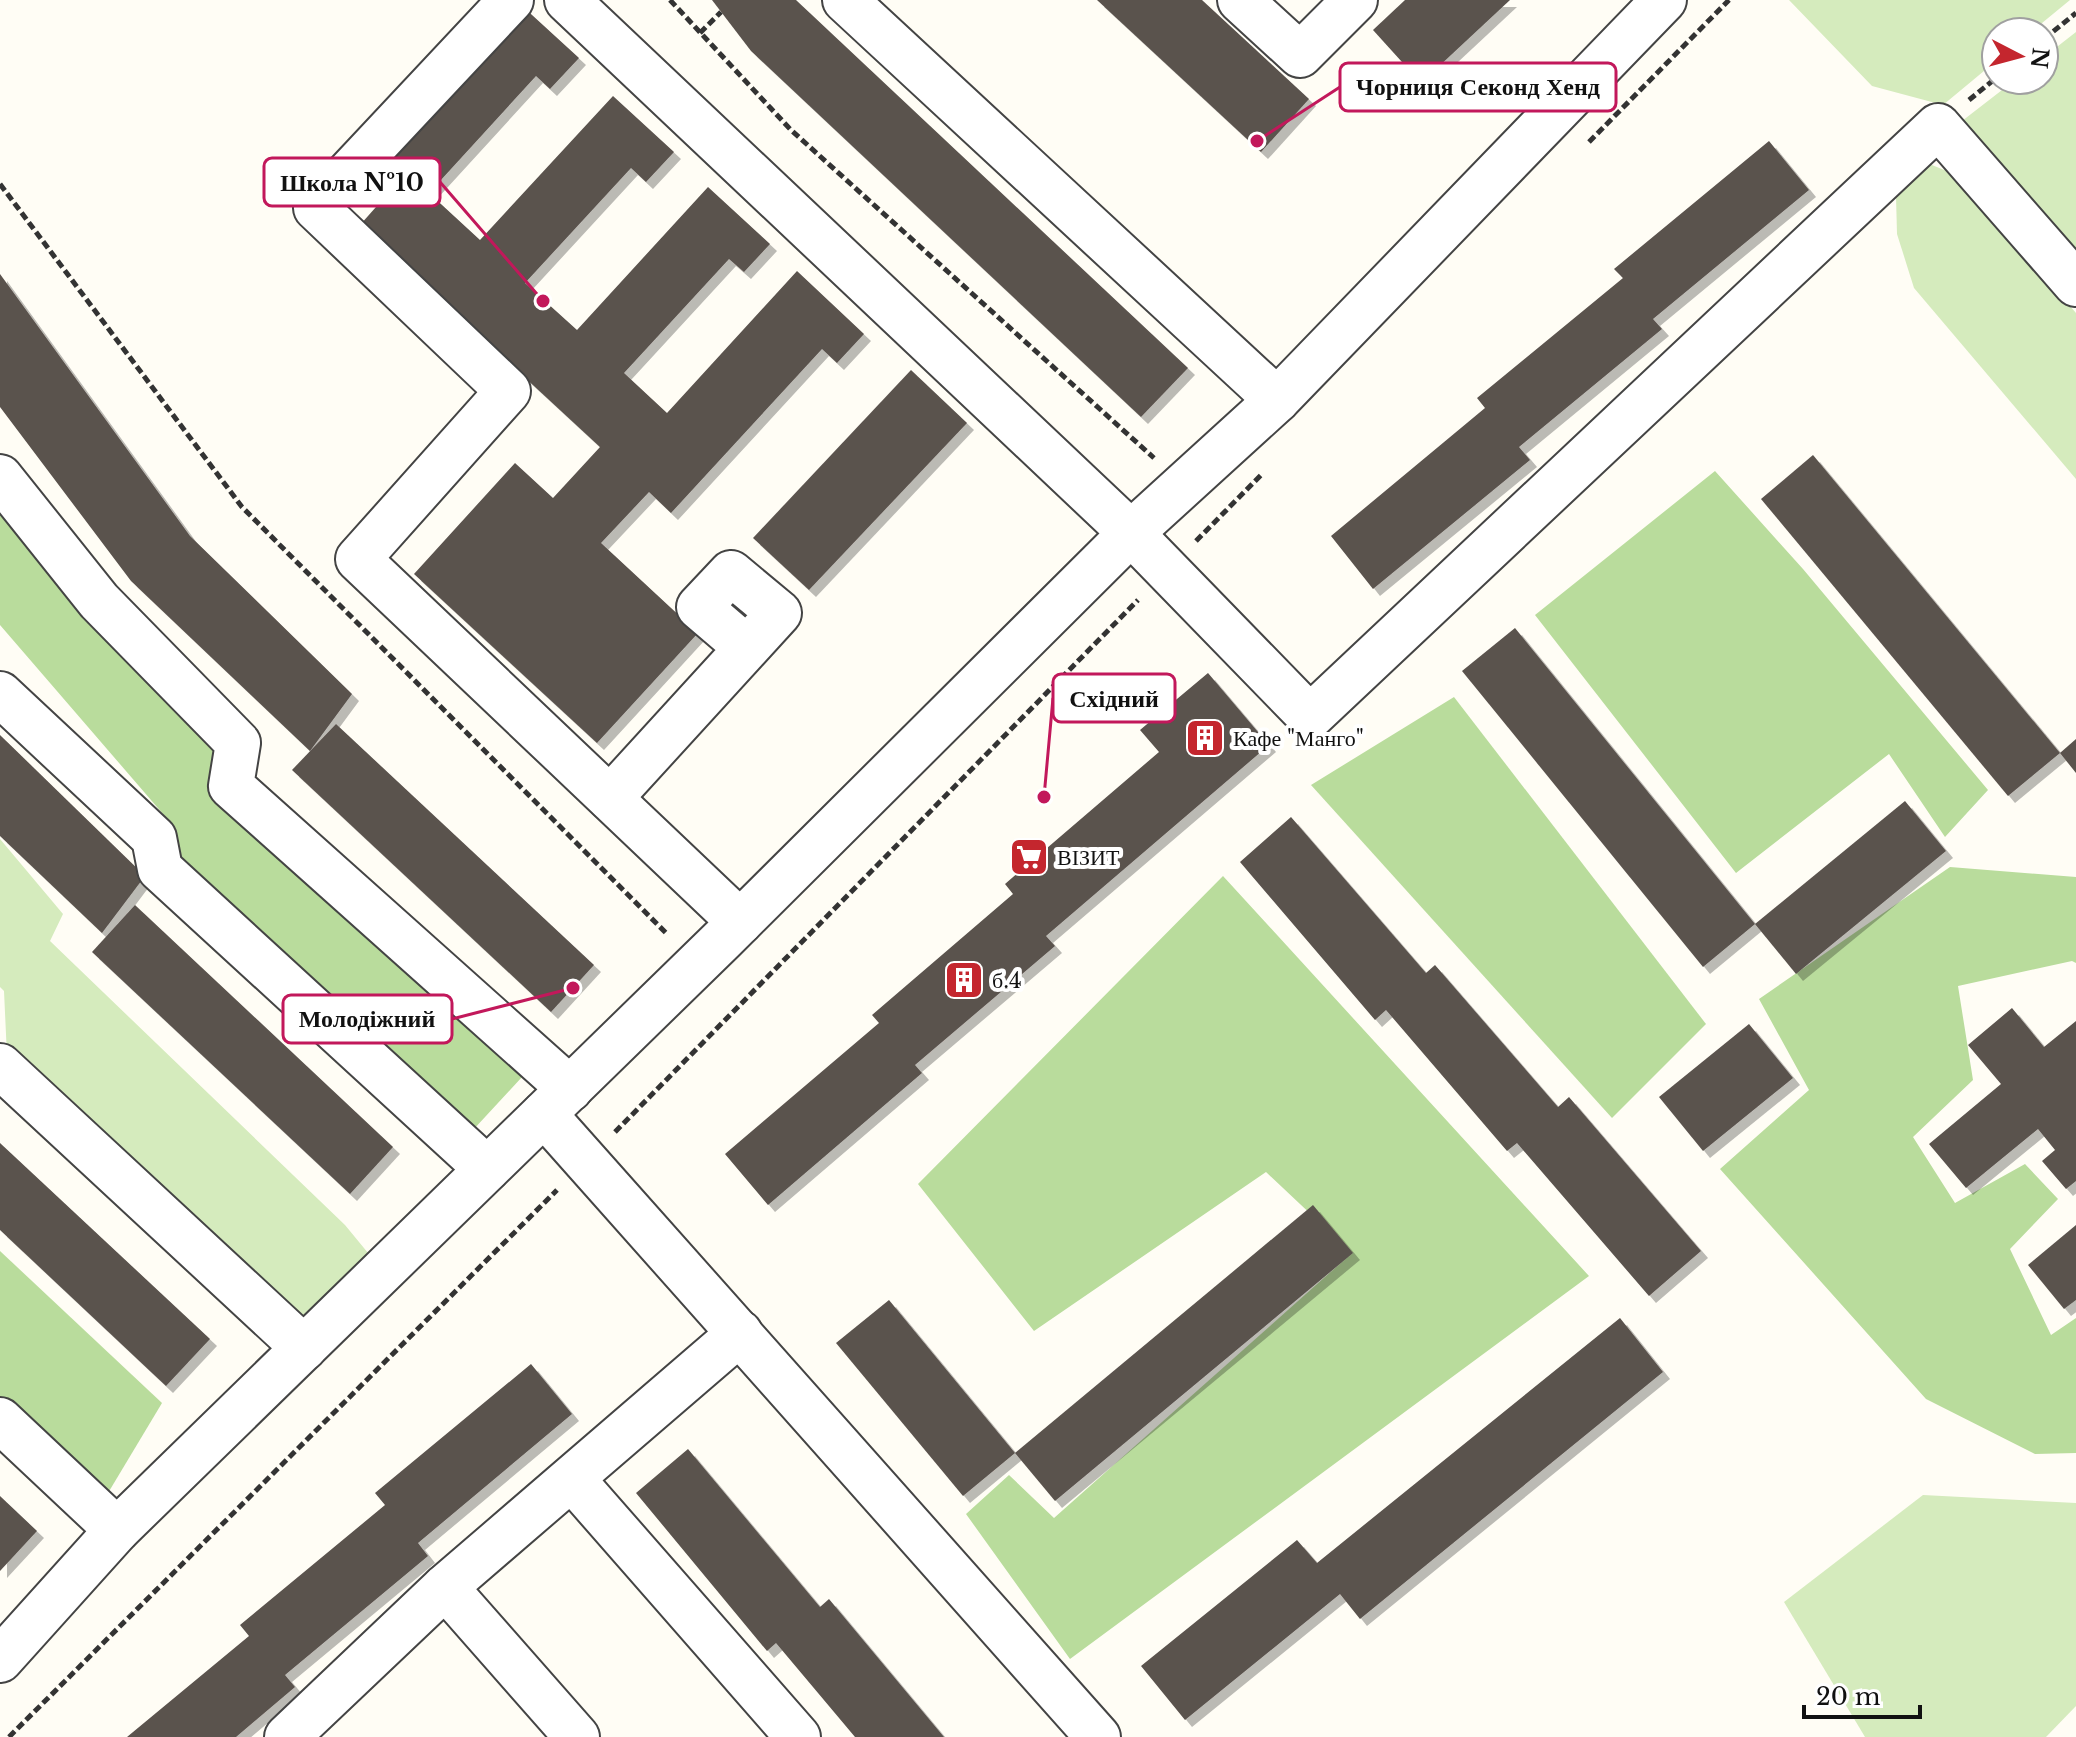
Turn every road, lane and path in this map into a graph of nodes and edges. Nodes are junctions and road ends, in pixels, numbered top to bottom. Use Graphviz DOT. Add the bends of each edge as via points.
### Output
graph roads {
  1 [pos="511,0"];
  2 [pos="567,0"];
  3 [pos="670,0"];
  4 [pos="845,0"];
  5 [pos="1240,0"];
  6 [pos="1355,0"];
  7 [pos="1664,0"];
  8 [pos="721,12"];
  9 [pos="2076,13"];
  10 [pos="2060,26"];
  11 [pos="700,33"];
  12 [pos="2076,284"];
  13 [pos="1277,400"];
  14 [pos="0,477"];
  15 [pos="1183,485"];
  16 [pos="1131,533"];
  17 [pos="747,648"];
  18 [pos="0,694"];
  19 [pos="610,798"];
  20 [pos="740,922"];
  21 [pos="0,1066"];
  22 [pos="557,1101"];
  23 [pos="586,1161"];
  24 [pos="487,1169"];
  25 [pos="740,1333"];
  26 [pos="304,1348"];
  27 [pos="0,1420"];
  28 [pos="573,1480"];
  29 [pos="117,1530"];
  30 [pos="445,1587"];
  31 [pos="0,1660"];
  32 [pos="9,1737"];
  33 [pos="287,1737"];
  34 [pos="577,1737"];
  35 [pos="798,1737"];
  36 [pos="1098,1737"];
  1 -- 19 [label="street" via="316,208 508,391 358,559"];
  2 -- 16 [label="street"];
  3 -- 11 [label="path"];
  4 -- 13 [label="street"];
  5 -- 6 [label="street" via="1300,55"];
  7 -- 13 [label="street"];
  8 -- 11 [label="path"];
  9 -- 10 [label="path"];
  11 -- 15 [label="path" via="791,130"];
  12 -- 16 [label="street" via="1938,126 1310,717"];
  13 -- 15 [label="street"];
  14 -- 22 [label="street" via="99,601 238,743 231,786"];
  15 -- 16 [label="street"];
  16 -- 20 [label="street"];
  17 -- 19 [label="street"];
  18 -- 24 [label="street" via="154,838 160,869"];
  19 -- 20 [label="street"];
  20 -- 22 [label="street"];
  21 -- 26 [label="street"];
  22 -- 23 [label="street"];
  22 -- 24 [label="street"];
  23 -- 25 [label="street"];
  23 -- 32 [label="path"];
  24 -- 26 [label="street"];
  25 -- 28 [label="street"];
  25 -- 36 [label="street"];
  26 -- 29 [label="street"];
  27 -- 29 [label="street"];
  28 -- 30 [label="street"];
  28 -- 35 [label="street"];
  29 -- 31 [label="street"];
  30 -- 33 [label="street"];
  30 -- 34 [label="street"];
}
